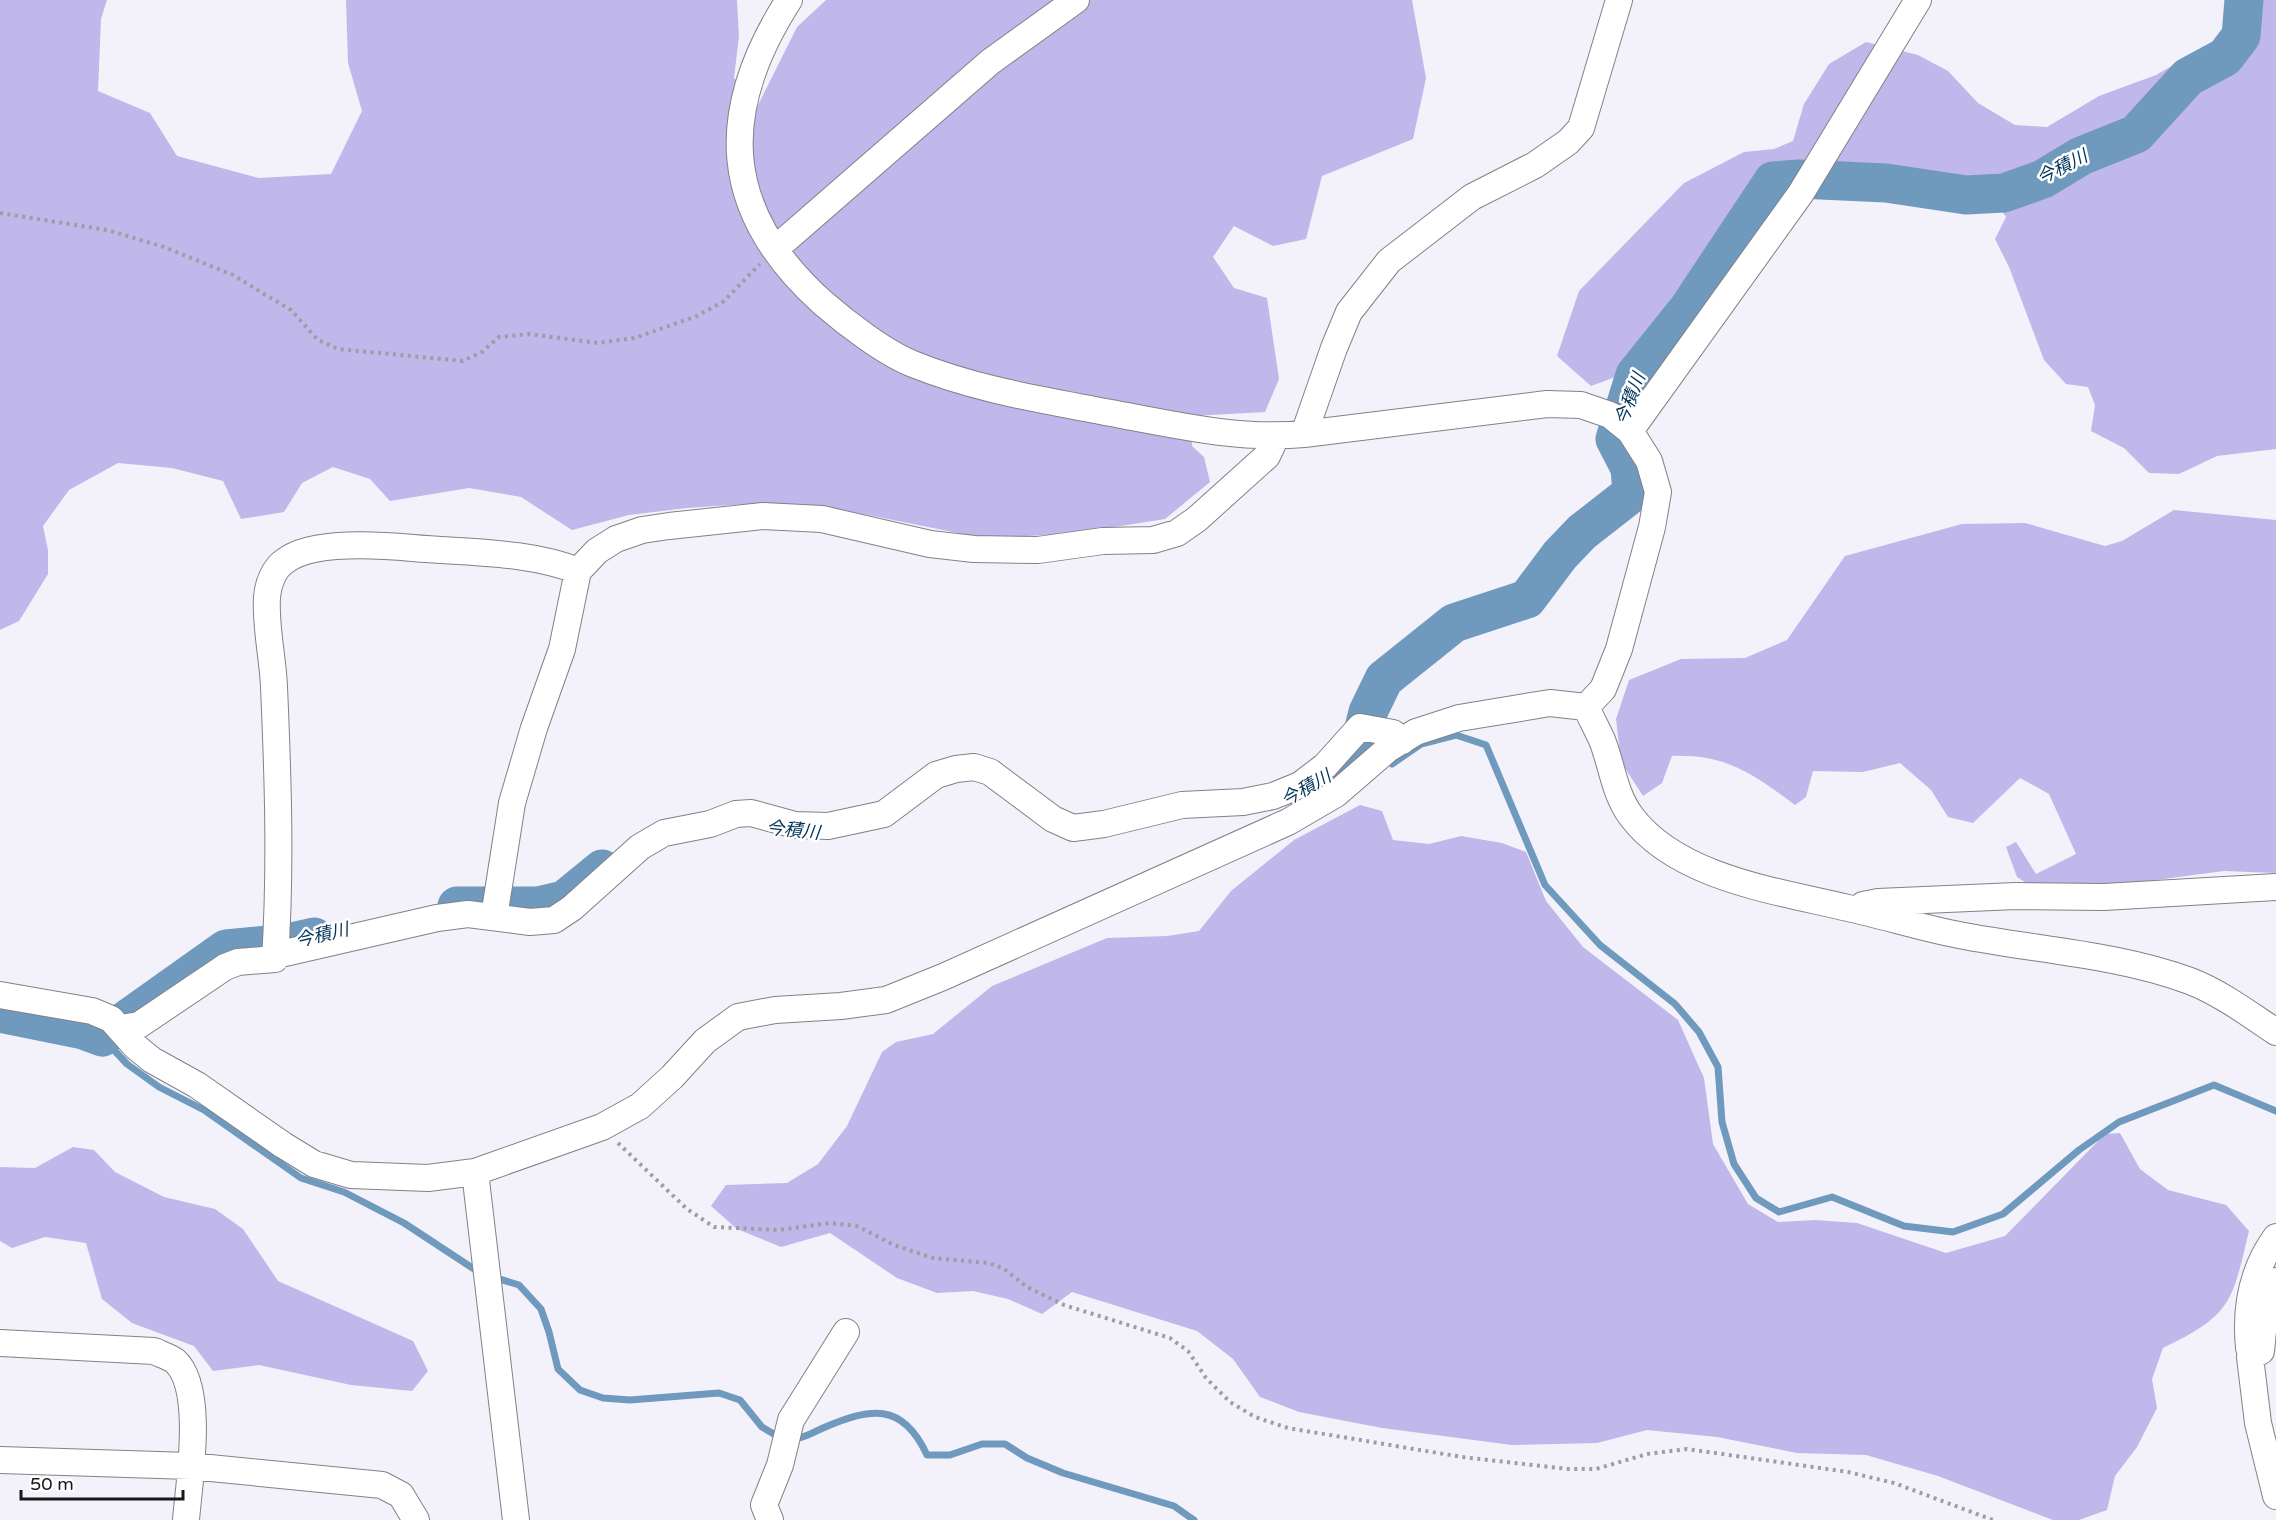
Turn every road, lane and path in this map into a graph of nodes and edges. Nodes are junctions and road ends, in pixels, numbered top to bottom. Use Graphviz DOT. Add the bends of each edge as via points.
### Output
graph roads {
  1 [pos="789,0"];
  2 [pos="1076,0"];
  3 [pos="1619,0"];
  4 [pos="1918,0"];
  5 [pos="0,213"];
  6 [pos="775,249"];
  7 [pos="1630,431"];
  8 [pos="1304,434"];
  9 [pos="1276,437"];
  10 [pos="578,571"];
  11 [pos="1586,707"];
  12 [pos="1402,741"];
  13 [pos="2276,887"];
  14 [pos="1848,908"];
  15 [pos="494,917"];
  16 [pos="276,955"];
  17 [pos="0,995"];
  18 [pos="121,1028"];
  19 [pos="2276,1032"];
  20 [pos="602,1127"];
  21 [pos="475,1172"];
  22 [pos="2276,1237"];
  23 [pos="2276,1281"];
  24 [pos="846,1332"];
  25 [pos="0,1343"];
  26 [pos="2250,1358"];
  27 [pos="0,1460"];
  28 [pos="190,1466"];
  29 [pos="2276,1496"];
  30 [pos="186,1520"];
  31 [pos="416,1520"];
  32 [pos="516,1520"];
  33 [pos="770,1520"];
  34 [pos="1993,1520"];
  1 -- 6 [label="street" via="768,34 745,91 738,144 748,200"];
  2 -- 6 [label="street" via="990,62"];
  3 -- 8 [label="street" via="1581,128 1535,165 1472,197 1389,261 1349,312"];
  4 -- 7 [label="street" via="1800,193"];
  5 -- 6 [label="path" via="107,230 233,275 291,310 318,340 338,349 463,361 482,352 499,337 529,334 598,343 635,338 697,316 724,301"];
  6 -- 9 [label="street" via="805,287 843,321 910,364 987,390 1227,433"];
  7 -- 8 [label="street" via="1610,416 1581,405 1546,404"];
  7 -- 11 [label="street" via="1649,461 1658,492 1618,649 1603,689"];
  8 -- 9 [label="street"];
  9 -- 10 [label="street" via="1267,456 1197,519 1177,533 1153,540 1103,541 1038,550 974,549 930,544 822,519 731,518 642,530 616,539 597,551"];
  10 -- 15 [label="street" via="562,649 512,803"];
  10 -- 16 [label="street" via="550,560 399,547 343,547 304,550 284,561 272,576 267,597 274,685 278,844"];
  11 -- 12 [label="street" via="1550,703 1459,717"];
  11 -- 14 [label="street" via="1631,816 1679,859 1713,873"];
  12 -- 15 [label="street" via="1393,733 1360,727 1325,766 1300,785 1273,796 1243,802 1182,805 1073,828 1053,819 990,772 974,767 956,769 936,775 884,814 828,826 795,825 751,813 736,814 710,824 664,833 640,847 554,920 530,922"];
  12 -- 20 [label="street" via="1336,794 1288,822 943,977 886,1000 738,1017 705,1041 640,1106"];
  13 -- 14 [label="street" via="2104,897 1878,902"];
  14 -- 19 [label="street" via="1956,935 2143,967 2192,982 2232,1002"];
  15 -- 16 [label="street" via="468,914 436,918"];
  16 -- 18 [label="street" via="275,959 225,967 139,1025"];
  17 -- 18 [label="street" via="92,1011 111,1018"];
  18 -- 21 [label="street" via="152,1060 197,1085 314,1164 351,1175 428,1178"];
  20 -- 21 [label="street"];
  20 -- 34 [label="path" via="687,1209 714,1227 779,1230 830,1223 857,1226 894,1245 933,1258 988,1263 1064,1305 1170,1338 1188,1351 1206,1378 1230,1402 1255,1417 1288,1428 1462,1457 1568,1469 1596,1469 1687,1449 1848,1472 1894,1483"];
  21 -- 32 [label="street"];
  22 -- 26 [label="street" via="2257,1271 2248,1302"];
  23 -- 26 [label="street" via="2260,1351"];
  24 -- 33 [label="street" via="791,1420 780,1466 764,1505"];
  25 -- 28 [label="street" via="154,1351 175,1361 188,1382 193,1407"];
  26 -- 29 [label="street" via="2258,1423"];
  27 -- 28 [label="street"];
  28 -- 30 [label="street"];
  28 -- 31 [label="street" via="382,1485 401,1495"];
}
